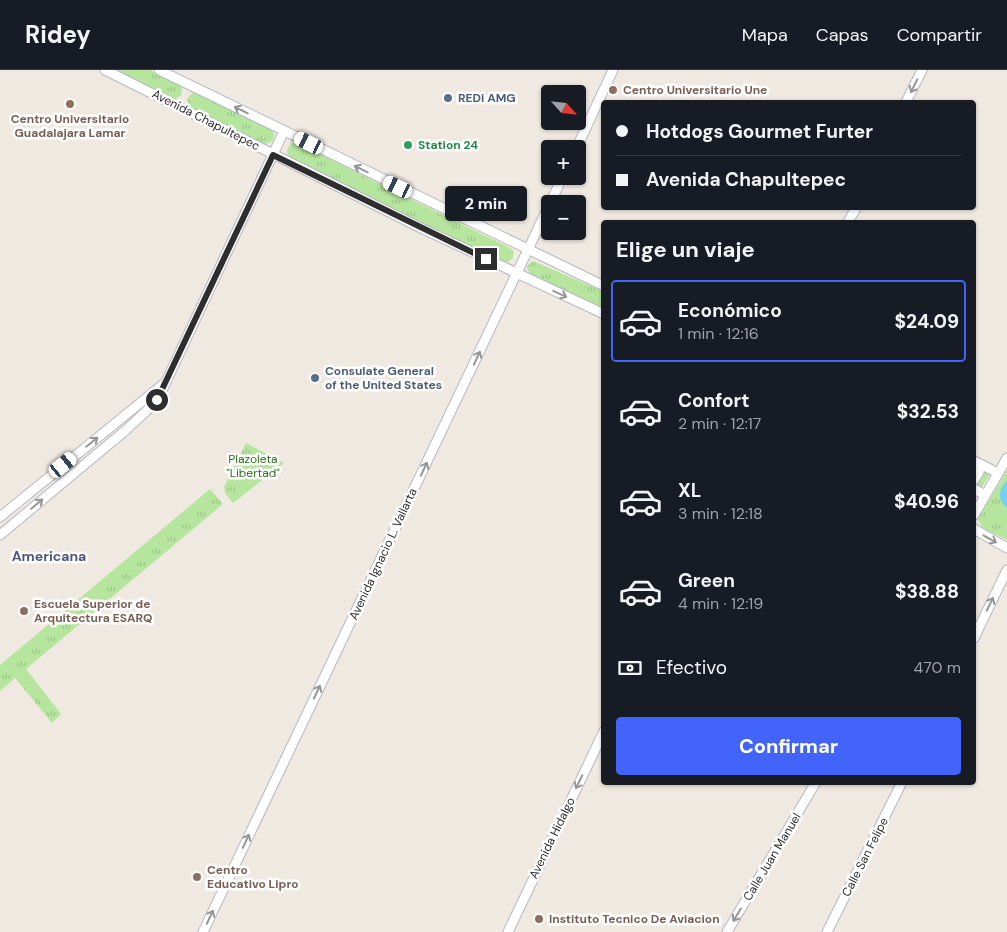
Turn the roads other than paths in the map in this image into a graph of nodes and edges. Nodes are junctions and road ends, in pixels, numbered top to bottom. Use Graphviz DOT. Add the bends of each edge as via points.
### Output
graph roads {
  1 [pos="105,70"];
  2 [pos="159,70"];
  3 [pos="613,70"];
  4 [pos="922,70"];
  5 [pos="907,100"];
  6 [pos="284,131"];
  7 [pos="580,140"];
  8 [pos="273,155"];
  9 [pos="559,185"];
  10 [pos="528,250"];
  11 [pos="516,274"];
  12 [pos="601,285"];
  13 [pos="601,313"];
  14 [pos="166,382"];
  15 [pos="1007,458"];
  16 [pos="976,462"];
  17 [pos="976,463"];
  18 [pos="998,473"];
  19 [pos="976,477"];
  20 [pos="976,490"];
  21 [pos="985,495"];
  22 [pos="976,511"];
  23 [pos="0,517"];
  24 [pos="976,530"];
  25 [pos="0,536"];
  26 [pos="1007,548"];
  27 [pos="1007,570"];
  28 [pos="976,634"];
  29 [pos="601,737"];
  30 [pos="814,785"];
  31 [pos="900,785"];
  32 [pos="203,932"];
  33 [pos="508,932"];
  34 [pos="727,932"];
  35 [pos="827,932"];
  1 -- 8 [label="street, Avenida Chapultepec"];
  6 -- 2 [label="street, Avenida Chapultepec, one-way"];
  3 -- 7 [label="street"];
  4 -- 5 [label="street, one-way"];
  6 -- 8 [label="street"];
  10 -- 6 [label="street, Avenida Chapultepec, one-way"];
  8 -- 11 [label="street, Avenida Chapultepec"];
  8 -- 14 [label="street"];
  9 -- 10 [label="street, Avenida Ignacio L. Vallarta"];
  10 -- 11 [label="street, Avenida Ignacio L. Vallarta"];
  10 -- 12 [label="street, Avenida Chapultepec"];
  11 -- 13 [label="street, Avenida Chapultepec, one-way"];
  32 -- 11 [label="street, Avenida Ignacio L. Vallarta, one-way"];
  23 -- 14 [label="street, one-way"];
  25 -- 14 [label="street, one-way" via="126,430 157,400"];
  15 -- 18 [label="street"];
  16 -- 18 [label="street"];
  17 -- 19 [label="street" via="979,472"];
  18 -- 21 [label="street"];
  20 -- 21 [label="street"];
  21 -- 22 [label="street"];
  24 -- 26 [label="street, one-way"];
  28 -- 27 [label="street, one-way"];
  29 -- 33 [label="street, Avenida Hidalgo, one-way"];
  30 -- 34 [label="street, Calle Juan Manuel, one-way"];
  31 -- 35 [label="street, Calle San Felipe"];
}
